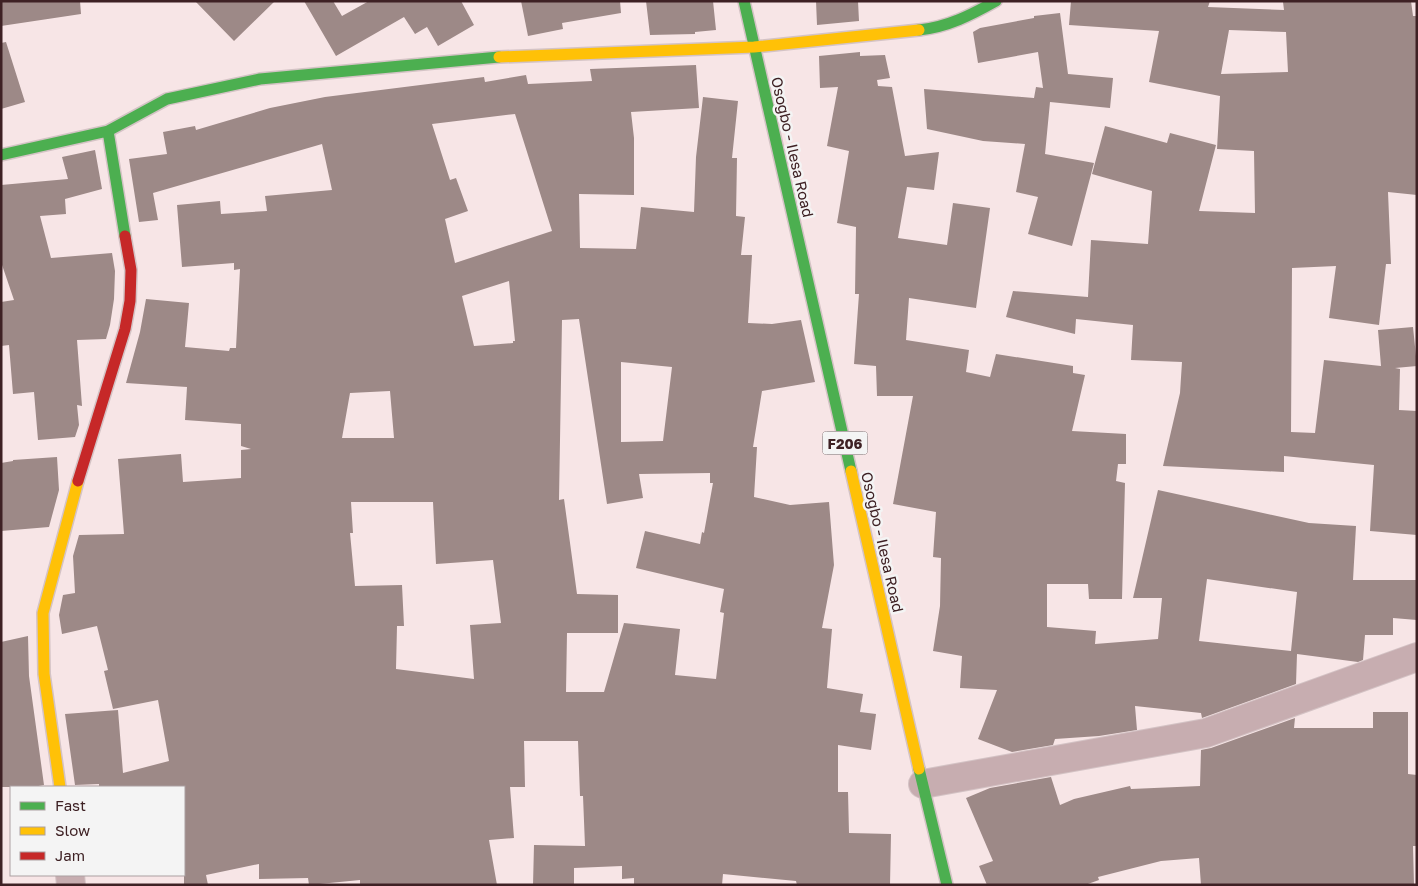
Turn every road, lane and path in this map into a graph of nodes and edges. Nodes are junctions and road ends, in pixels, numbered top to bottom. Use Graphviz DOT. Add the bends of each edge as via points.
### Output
graph roads {
  1 [pos="744,1"];
  2 [pos="996,1"];
  3 [pos="754,46"];
  4 [pos="108,131"];
  5 [pos="1,155"];
  6 [pos="1417,657"];
  7 [pos="923,784"];
  8 [pos="60,786"];
  9 [pos="947,885"];
  1 -- 3 [label="street, Osogbo - Ilesa Road / F206"];
  2 -- 3 [label="street" via="964,19 933,29"];
  3 -- 4 [label="street" via="496,57 260,79 167,99"];
  3 -- 7 [label="street, Osogbo - Ilesa Road / F206"];
  4 -- 5 [label="street"];
  4 -- 8 [label="street" via="131,270 130,301 125,329 75,493 43,613 44,674"];
  6 -- 7 [label="street" via="1206,732"];
  7 -- 9 [label="street, Osogbo - Ilesa Road / F206"];
}
